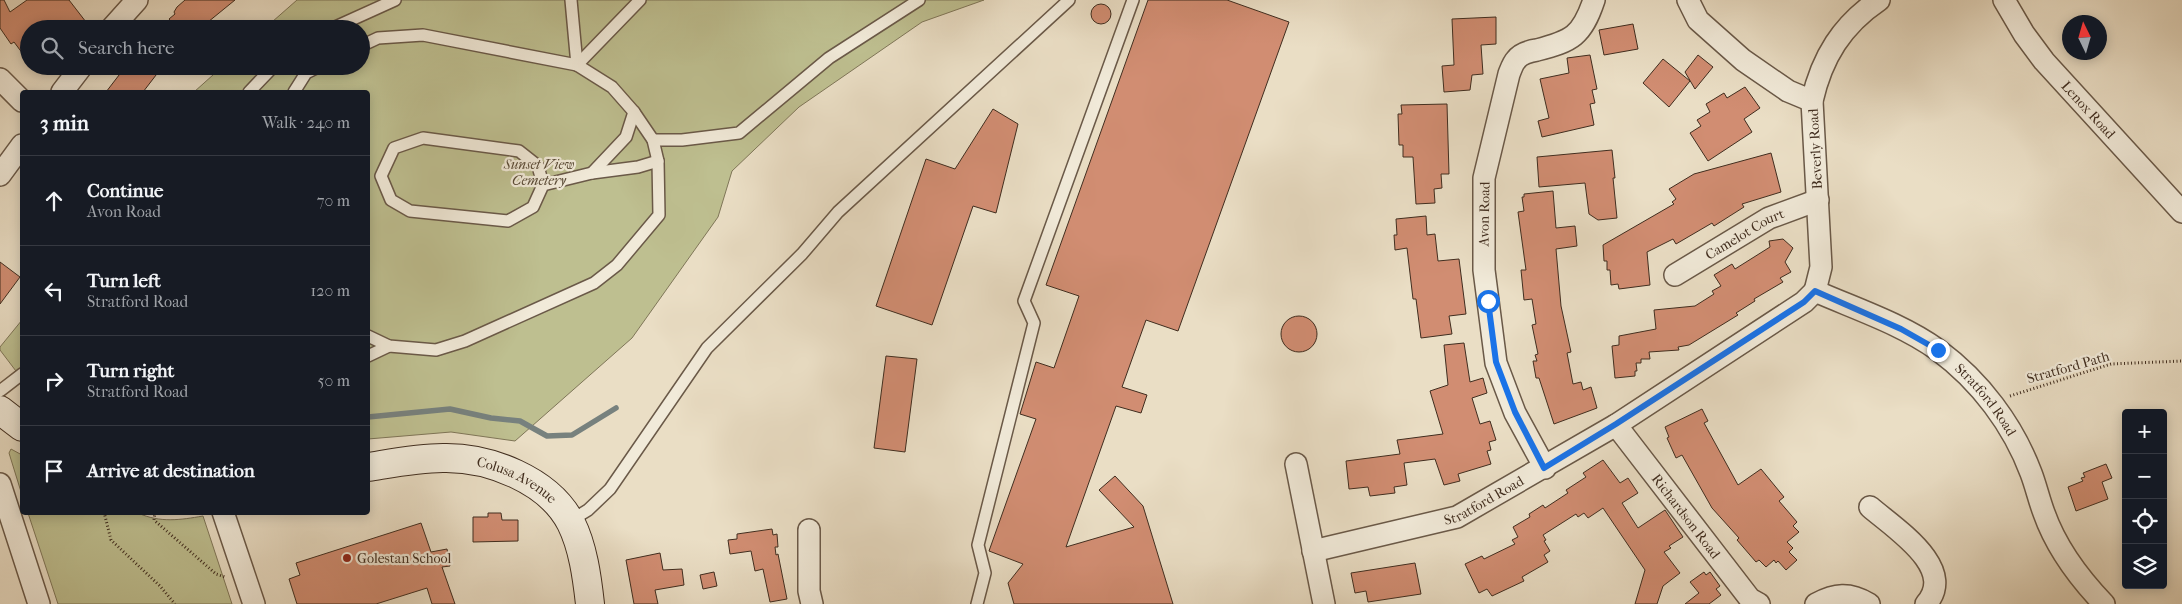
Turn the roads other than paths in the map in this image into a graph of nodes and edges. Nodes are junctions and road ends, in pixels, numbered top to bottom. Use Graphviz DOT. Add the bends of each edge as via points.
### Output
graph roads {
  1 [pos="395,0"];
  2 [pos="571,0"];
  3 [pos="640,0"];
  4 [pos="919,0"];
  5 [pos="1069,0"];
  6 [pos="1133,0"];
  7 [pos="1594,0"];
  8 [pos="1688,0"];
  9 [pos="1879,0"];
  10 [pos="2004,0"];
  11 [pos="129,3"];
  12 [pos="117,20"];
  13 [pos="350,20"];
  14 [pos="370,42"];
  15 [pos="577,65"];
  16 [pos="75,75"];
  17 [pos="265,75"];
  18 [pos="302,75"];
  19 [pos="0,79"];
  20 [pos="64,90"];
  21 [pos="251,90"];
  22 [pos="295,90"];
  23 [pos="20,99"];
  24 [pos="1812,100"];
  25 [pos="634,112"];
  26 [pos="653,140"];
  27 [pos="20,148"];
  28 [pos="658,161"];
  29 [pos="592,173"];
  30 [pos="0,175"];
  31 [pos="543,185"];
  32 [pos="1818,200"];
  33 [pos="2182,212"];
  34 [pos="1675,275"];
  35 [pos="1815,291"];
  36 [pos="370,337"];
  37 [pos="389,346"];
  38 [pos="370,355"];
  39 [pos="20,376"];
  40 [pos="0,392"];
  41 [pos="0,410"];
  42 [pos="1616,424"];
  43 [pos="20,425"];
  44 [pos="1296,464"];
  45 [pos="370,467"];
  46 [pos="1544,468"];
  47 [pos="0,484"];
  48 [pos="1870,507"];
  49 [pos="224,515"];
  50 [pos="570,521"];
  51 [pos="808,530"];
  52 [pos="1313,551"];
  53 [pos="39,604"];
  54 [pos="254,604"];
  55 [pos="590,604"];
  56 [pos="812,604"];
  57 [pos="977,604"];
  58 [pos="1324,604"];
  59 [pos="1759,604"];
  60 [pos="1816,604"];
  61 [pos="1869,604"];
  62 [pos="1926,604"];
  63 [pos="2104,604"];
  1 -- 13 [label="lane"];
  2 -- 15 [label="lane"];
  3 -- 15 [label="lane"];
  4 -- 26 [label="lane" via="829,58 739,133"];
  5 -- 50 [label="lane" via="838,212 802,254 707,348 610,489 588,510"];
  6 -- 57 [label="lane" via="1024,301 1034,323 978,545 985,573"];
  7 -- 46 [label="street, Avon Road" via="1579,32 1563,43 1530,51 1516,59 1509,74 1484,178 1484,270 1496,362 1515,412"];
  8 -- 24 [label="street" via="1698,20 1743,60 1788,91"];
  9 -- 24 [label="street, Beverly Road" via="1839,36 1816,80"];
  10 -- 33 [label="street, Lenox Road" via="2044,60"];
  11 -- 12 [label="street"];
  14 -- 15 [label="lane" via="378,38 422,35"];
  15 -- 25 [label="lane" via="612,87"];
  16 -- 20 [label="street"];
  17 -- 21 [label="lane"];
  18 -- 22 [label="lane"];
  19 -- 23 [label="street"];
  24 -- 32 [label="street, Beverly Road"];
  25 -- 26 [label="lane"];
  25 -- 29 [label="lane" via="626,137"];
  26 -- 28 [label="lane"];
  27 -- 30 [label="street"];
  28 -- 29 [label="lane"];
  28 -- 37 [label="lane" via="659,214 617,265 594,283 465,341 436,350"];
  29 -- 31 [label="lane"];
  31 -- 31 [label="lane" via="538,166 519,151 422,138 394,148 381,176 391,200 410,211 508,220 533,207"];
  32 -- 34 [label="street, Camelot Court" via="1769,218"];
  32 -- 35 [label="street, Beverly Road" via="1822,267"];
  35 -- 42 [label="street, Stratford Road" via="1804,302"];
  35 -- 63 [label="street, Stratford Road" via="1901,329 1938,350 1992,402 2014,436 2059,546"];
  36 -- 37 [label="lane"];
  37 -- 38 [label="lane"];
  39 -- 40 [label="lane"];
  41 -- 43 [label="street"];
  42 -- 46 [label="street, Stratford Road"];
  42 -- 59 [label="street, Richardson Road" via="1750,599"];
  44 -- 52 [label="street"];
  45 -- 50 [label="street, Colusa Avenue" via="445,458 488,464 529,480 545,492"];
  46 -- 52 [label="street, Stratford Road" via="1457,517"];
  47 -- 53 [label="street"];
  48 -- 62 [label="street" via="1923,553 1934,572 1936,586"];
  49 -- 54 [label="street"];
  50 -- 55 [label="street, Colusa Avenue" via="580,546"];
  51 -- 56 [label="street"];
  52 -- 58 [label="street"];
  60 -- 61 [label="street" via="1838,594"];
}
